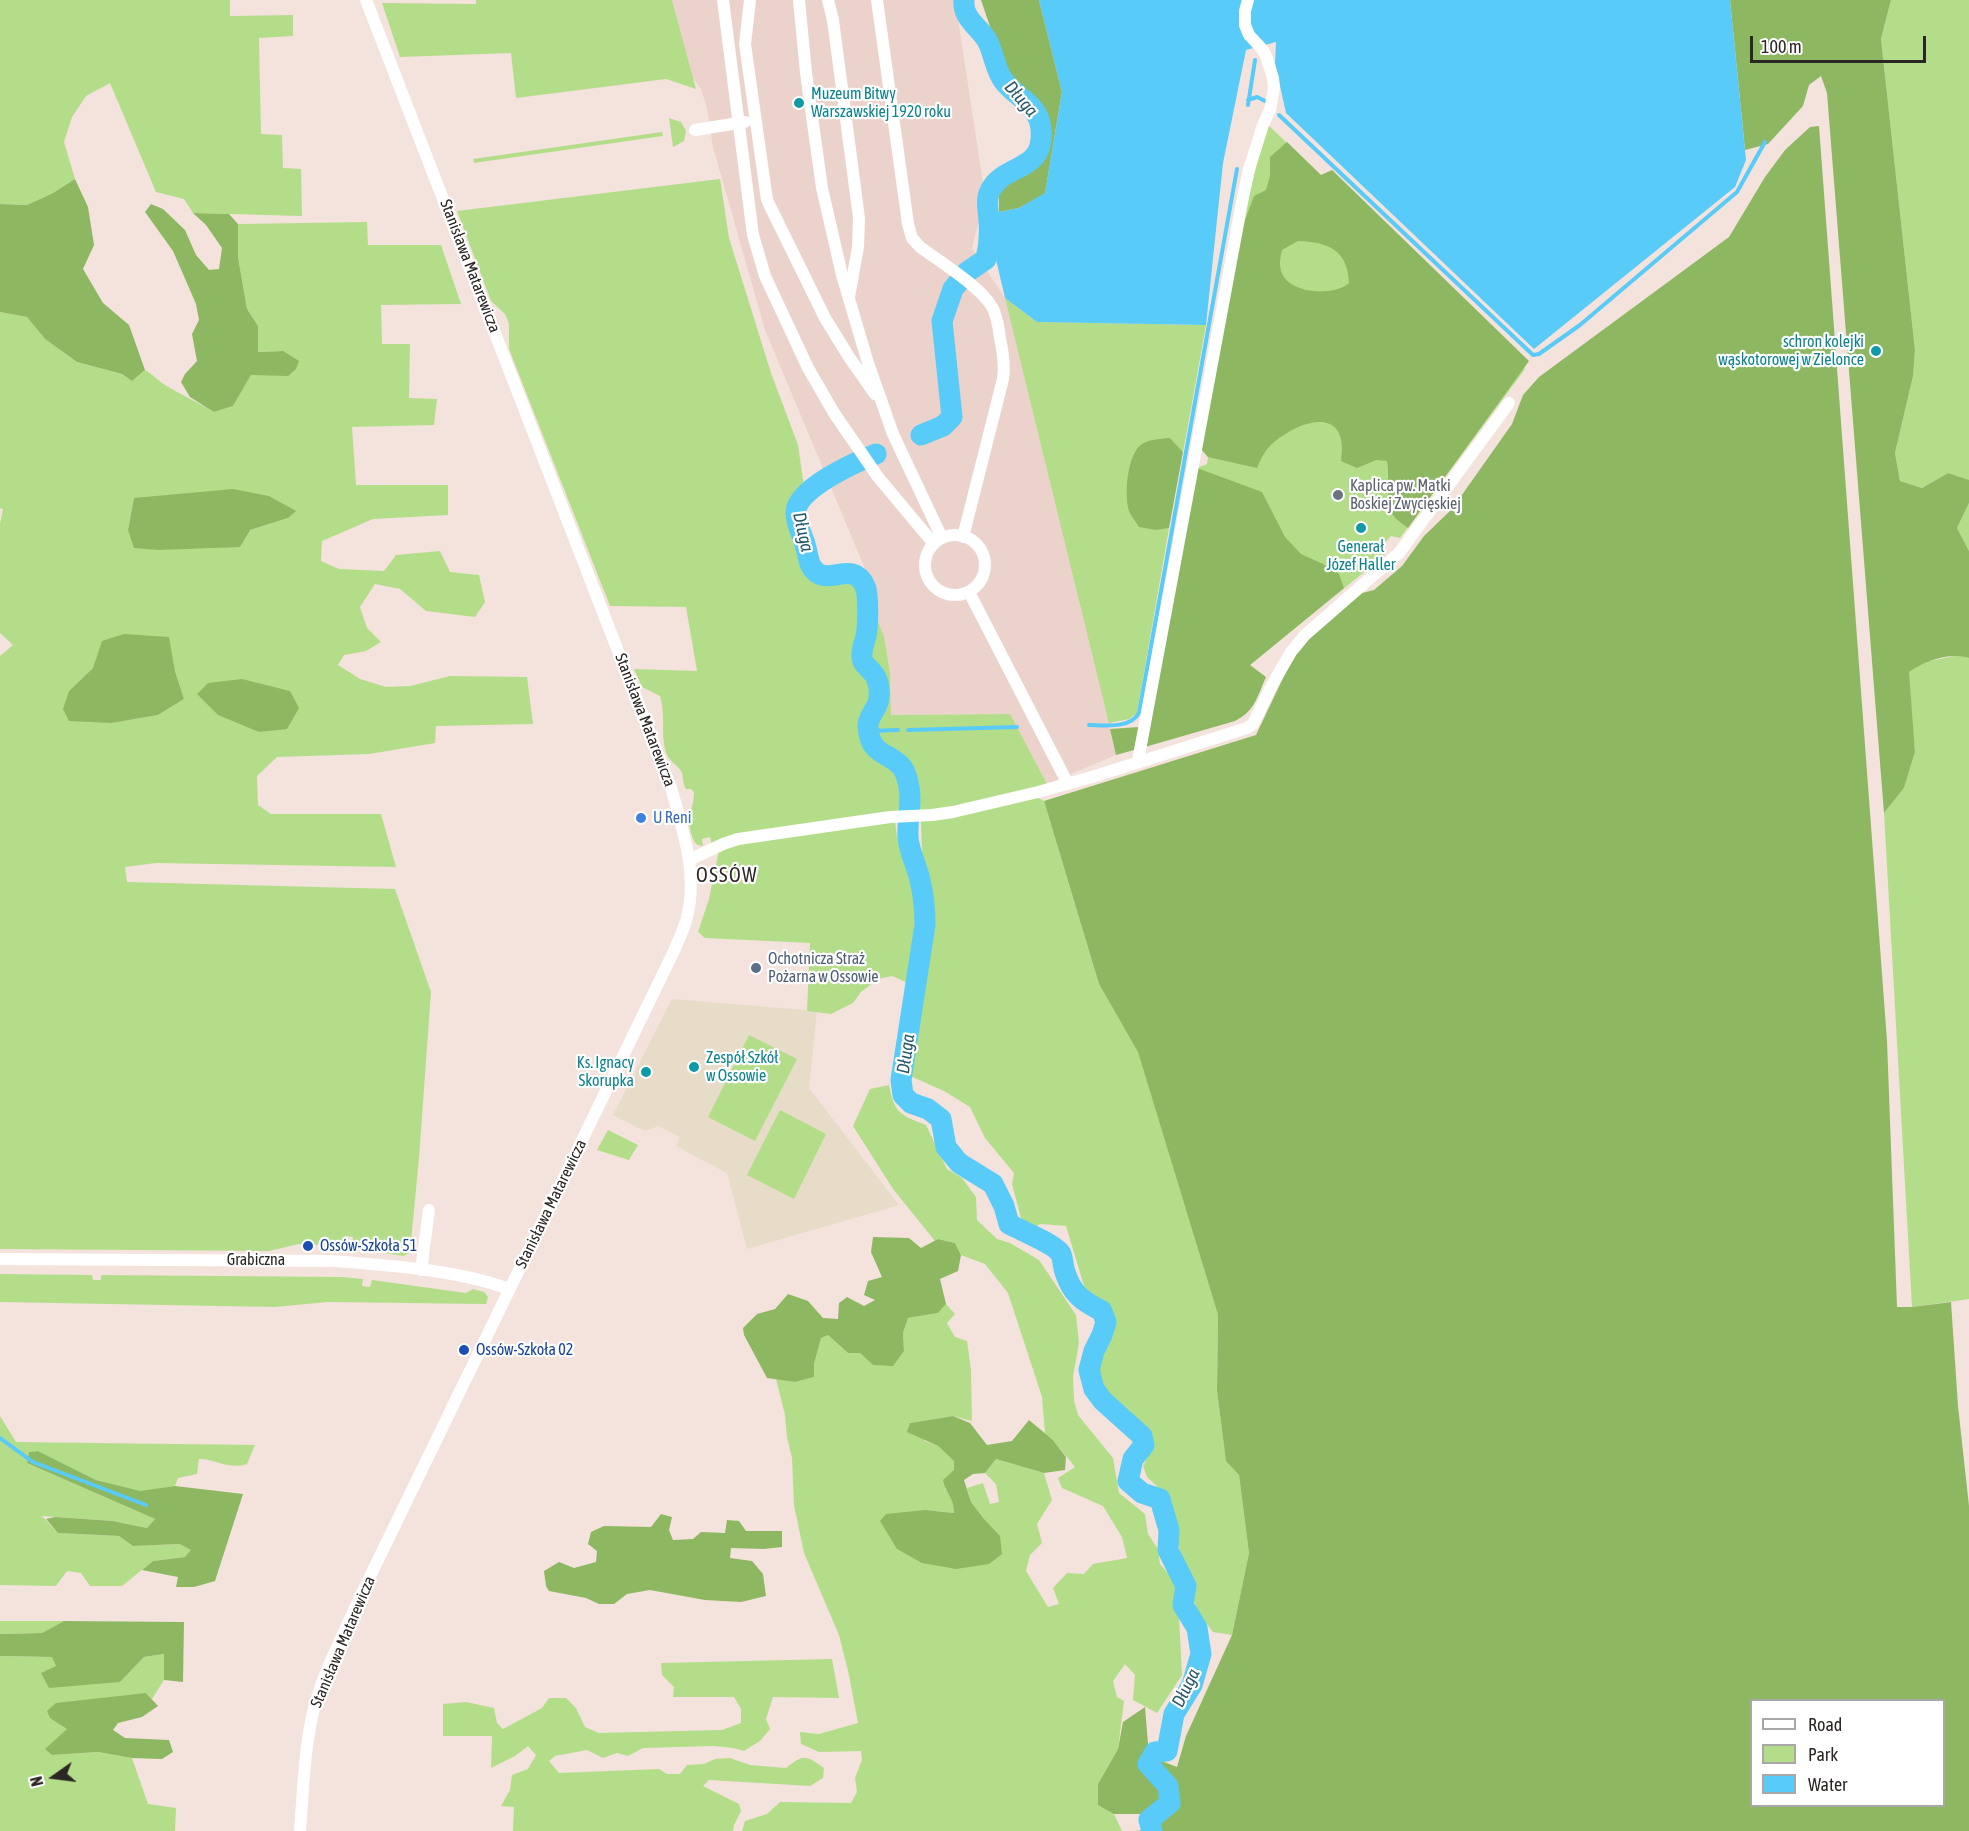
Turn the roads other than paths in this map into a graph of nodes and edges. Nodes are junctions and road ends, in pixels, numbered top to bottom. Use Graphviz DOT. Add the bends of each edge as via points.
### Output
graph roads {
  1 [pos="366,0"];
  2 [pos="723,0"];
  3 [pos="750,0"];
  4 [pos="799,0"];
  5 [pos="828,0"];
  6 [pos="877,0"];
  7 [pos="1248,0"];
  8 [pos="752,121"];
  9 [pos="695,130"];
  10 [pos="848,299"];
  11 [pos="1509,403"];
  12 [pos="882,404"];
  13 [pos="963,537"];
  14 [pos="938,541"];
  15 [pos="969,592"];
  16 [pos="1138,761"];
  17 [pos="1068,784"];
  18 [pos="689,860"];
  19 [pos="429,1210"];
  20 [pos="0,1258"];
  21 [pos="420,1270"];
  22 [pos="509,1289"];
  23 [pos="300,1831"];
  1 -- 18 [label="street, Stanisława Matarewicza" via="671,788"];
  2 -- 14 [label="street" via="753,234 765,276 834,413 878,477"];
  3 -- 8 [label="street" via="745,44"];
  4 -- 10 [label="street" via="822,188"];
  5 -- 10 [label="street" via="859,218"];
  6 -- 13 [label="street" via="912,238 988,301 1002,345 1005,367"];
  7 -- 16 [label="street" via="1245,25 1248,35 1266,56 1274,95 1242,197"];
  8 -- 9 [label="street"];
  8 -- 12 [label="street" via="767,200 825,318"];
  10 -- 12 [label="street"];
  11 -- 16 [label="street" via="1399,553 1305,635 1291,652 1253,724"];
  12 -- 14 [label="street"];
  13 -- 14 [label="street" via="949,536"];
  13 -- 15 [label="street" via="976,544 985,561 981,580"];
  14 -- 15 [label="street" via="927,554 925,564 931,583 947,594"];
  15 -- 17 [label="street"];
  16 -- 17 [label="street"];
  17 -- 18 [label="street" via="932,815 890,817 738,839"];
  18 -- 22 [label="street, Stanisława Matarewicza" via="688,909 674,951"];
  19 -- 21 [label="street"];
  20 -- 21 [label="street, Grabiczna" via="332,1261"];
  21 -- 22 [label="street, Grabiczna" via="486,1280"];
  22 -- 23 [label="street, Stanisława Matarewicza" via="360,1597 318,1695 305,1769"];
}
